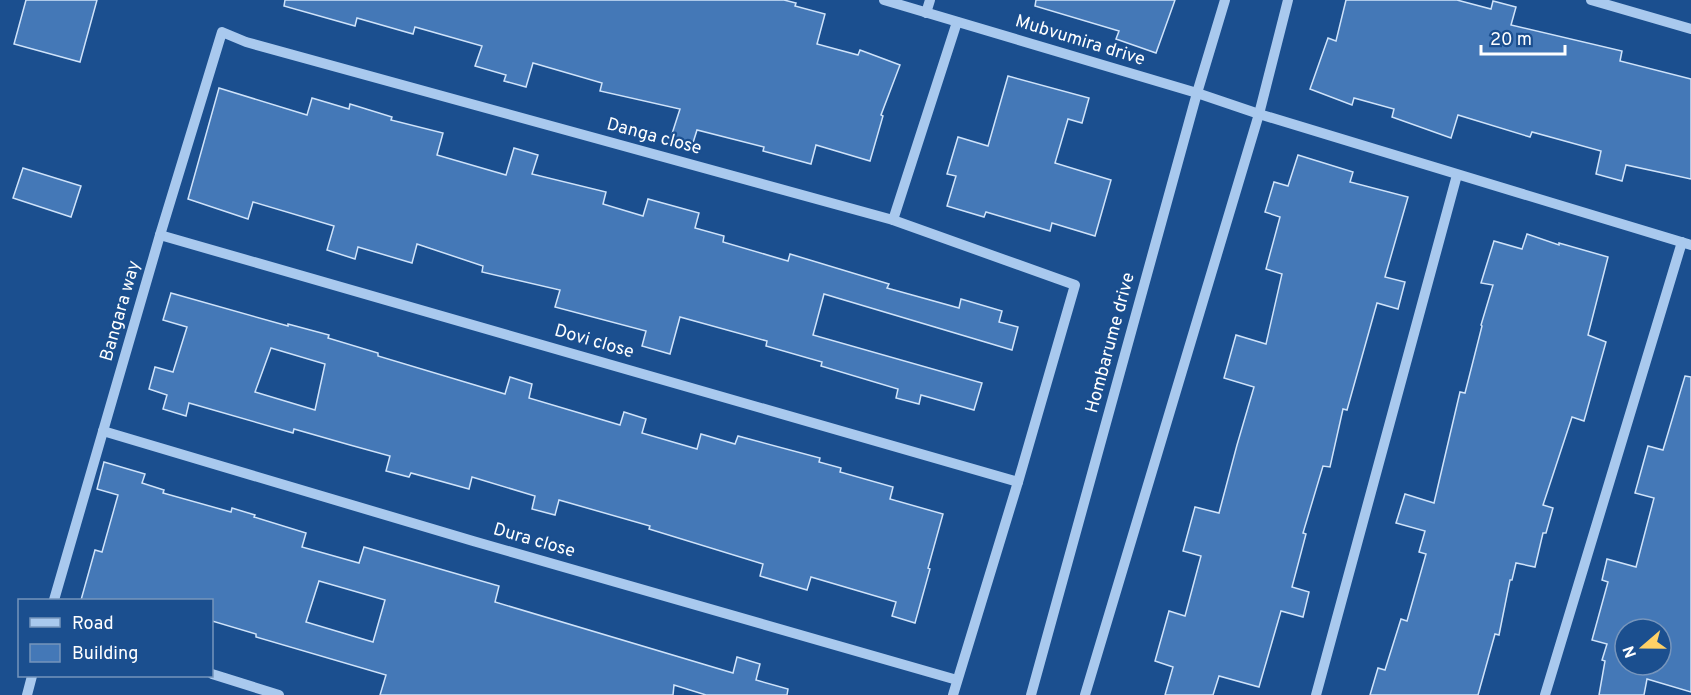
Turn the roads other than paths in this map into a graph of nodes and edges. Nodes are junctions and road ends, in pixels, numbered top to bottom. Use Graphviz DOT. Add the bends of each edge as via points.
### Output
graph roads {
  1 [pos="884,0"];
  2 [pos="930,0"];
  3 [pos="1225,0"];
  4 [pos="1288,0"];
  5 [pos="1591,0"];
  6 [pos="926,13"];
  7 [pos="957,22"];
  8 [pos="1691,30"];
  9 [pos="222,32"];
  10 [pos="1197,93"];
  11 [pos="1259,114"];
  12 [pos="1457,175"];
  13 [pos="893,220"];
  14 [pos="160,235"];
  15 [pos="1687,244"];
  16 [pos="103,431"];
  17 [pos="1018,482"];
  18 [pos="54,599"];
  19 [pos="213,674"];
  20 [pos="32,677"];
  21 [pos="957,680"];
  22 [pos="27,695"];
  23 [pos="279,695"];
  24 [pos="953,695"];
  25 [pos="1031,695"];
  26 [pos="1085,695"];
  27 [pos="1316,695"];
  28 [pos="1545,695"];
  1 -- 6 [label="street, Mubvumira drive"];
  2 -- 6 [label="street"];
  3 -- 10 [label="street, Hombarume drive"];
  4 -- 11 [label="street"];
  5 -- 8 [label="street"];
  6 -- 7 [label="street, Mubvumira drive"];
  7 -- 10 [label="street, Mubvumira drive"];
  7 -- 13 [label="street"];
  9 -- 13 [label="street, Danga close" via="246,42"];
  9 -- 14 [label="street, Bangara way"];
  10 -- 11 [label="street, Mubvumira drive"];
  10 -- 25 [label="street, Hombarume drive"];
  11 -- 12 [label="street, Mubvumira drive"];
  11 -- 26 [label="street"];
  12 -- 15 [label="street, Mubvumira drive"];
  12 -- 27 [label="street"];
  13 -- 17 [label="street, Danga close" via="1075,285"];
  14 -- 16 [label="street, Bangara way"];
  14 -- 17 [label="street, Dovi close"];
  15 -- 28 [label="street"];
  16 -- 18 [label="street, Bangara way"];
  16 -- 21 [label="street, Dura close"];
  17 -- 21 [label="street"];
  19 -- 23 [label="street"];
  20 -- 22 [label="street"];
  21 -- 24 [label="street"];
}
